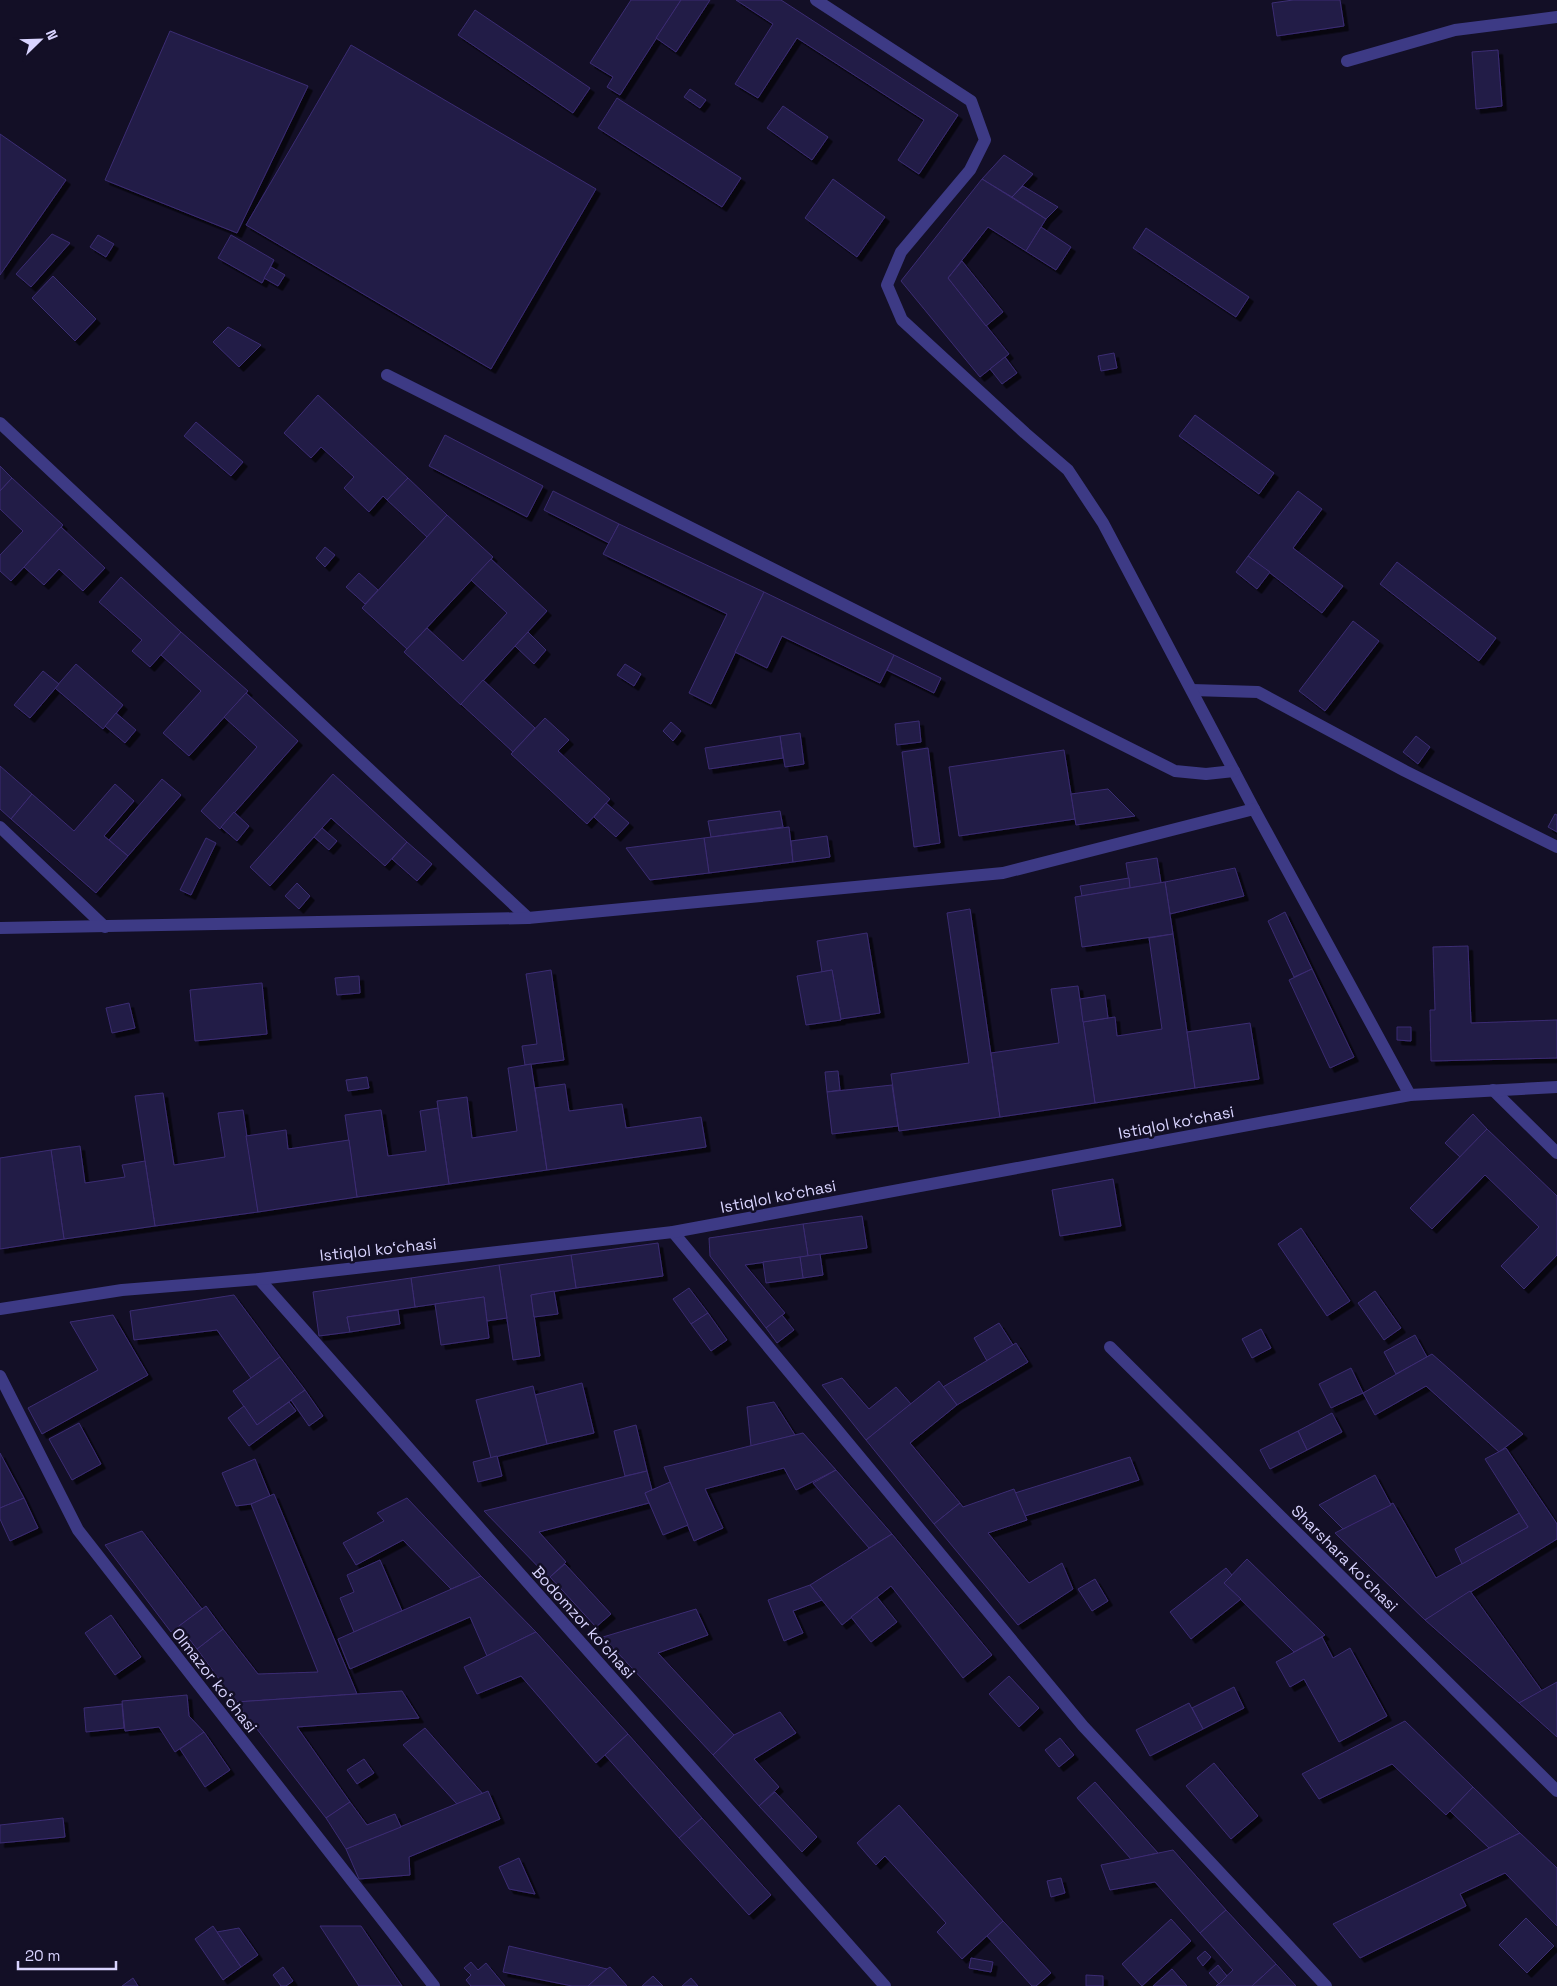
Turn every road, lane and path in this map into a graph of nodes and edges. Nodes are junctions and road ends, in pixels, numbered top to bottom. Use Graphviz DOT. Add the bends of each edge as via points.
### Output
graph roads {
  1 [pos="816,0"];
  2 [pos="1557,17"];
  3 [pos="1347,61"];
  4 [pos="387,375"];
  5 [pos="0,423"];
  6 [pos="1192,690"];
  7 [pos="1234,771"];
  8 [pos="1254,809"];
  9 [pos="0,827"];
  10 [pos="1557,847"];
  11 [pos="528,918"];
  12 [pos="105,927"];
  13 [pos="0,928"];
  14 [pos="1557,1087"];
  15 [pos="1493,1090"];
  16 [pos="1410,1095"];
  17 [pos="1557,1153"];
  18 [pos="673,1232"];
  19 [pos="259,1279"];
  20 [pos="0,1309"];
  21 [pos="1110,1347"];
  22 [pos="0,1376"];
  23 [pos="1557,1791"];
  24 [pos="434,1986"];
  25 [pos="885,1986"];
  26 [pos="1326,1986"];
  1 -- 6 [label="street" via="971,102 985,140 980,151 970,170 901,252 887,285 902,320 1068,470 1103,523"];
  2 -- 3 [label="street" via="1455,30"];
  4 -- 7 [label="street" via="1175,771 1206,774"];
  5 -- 11 [label="street"];
  6 -- 7 [label="street"];
  6 -- 10 [label="street" via="1258,692"];
  7 -- 8 [label="street"];
  8 -- 11 [label="street" via="1003,873"];
  8 -- 16 [label="street"];
  9 -- 12 [label="street"];
  11 -- 12 [label="street"];
  12 -- 13 [label="street"];
  14 -- 15 [label="street, Istiqlol koʻchasi"];
  15 -- 16 [label="street, Istiqlol koʻchasi"];
  15 -- 17 [label="street"];
  16 -- 18 [label="street, Istiqlol koʻchasi"];
  18 -- 19 [label="street, Istiqlol koʻchasi"];
  18 -- 26 [label="street" via="1083,1726"];
  19 -- 20 [label="street, Istiqlol koʻchasi" via="122,1290"];
  19 -- 25 [label="street, Bodomzor koʻchasi"];
  21 -- 23 [label="street, Sharshara koʻchasi"];
  22 -- 24 [label="street, Olmazor koʻchasi" via="78,1530"];
}
